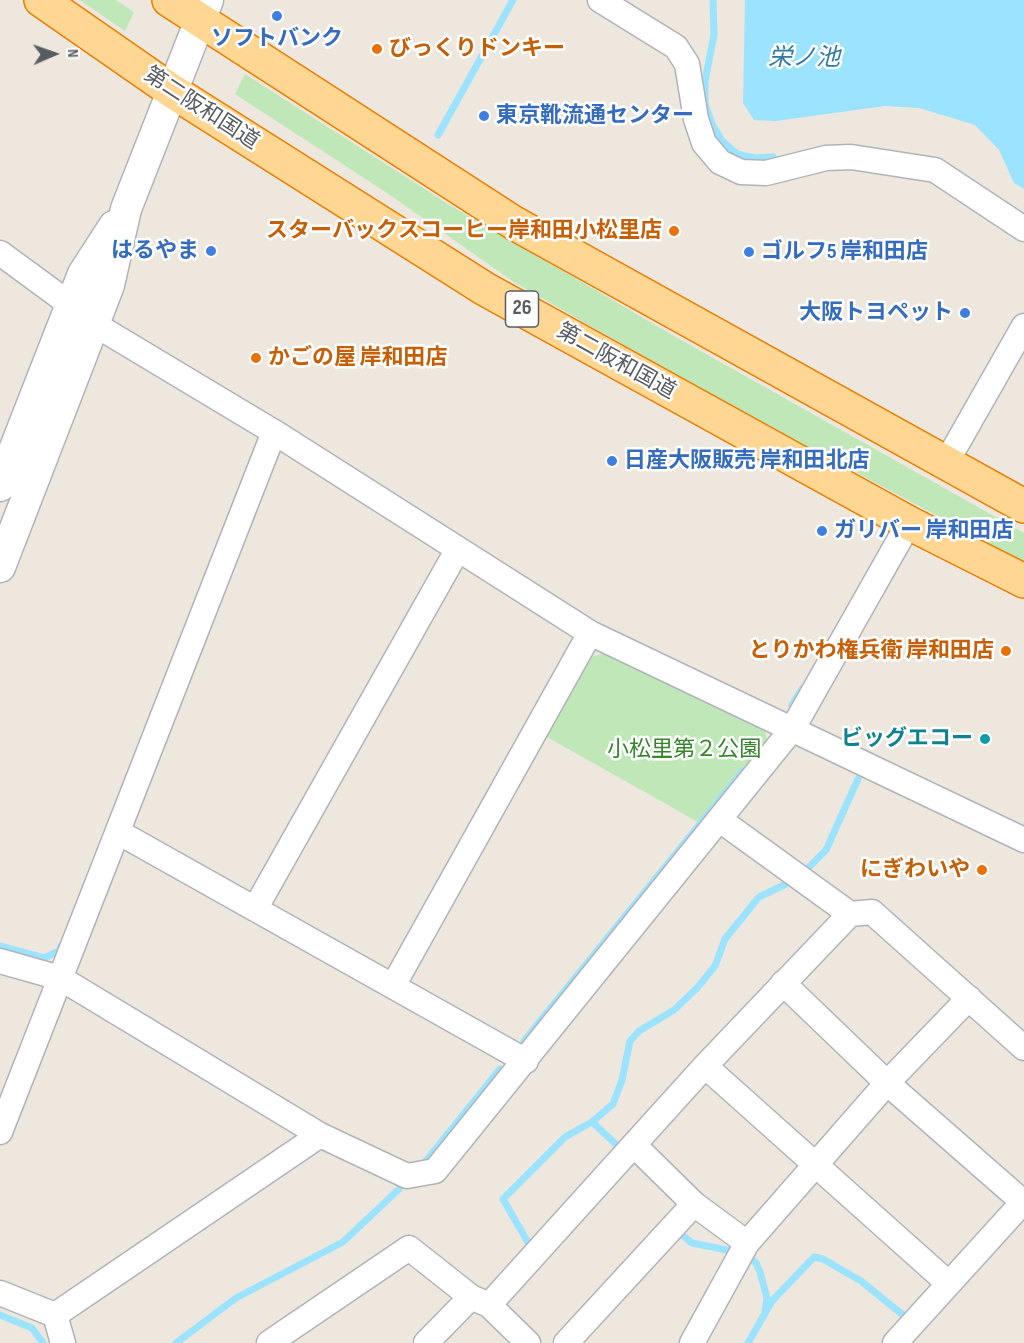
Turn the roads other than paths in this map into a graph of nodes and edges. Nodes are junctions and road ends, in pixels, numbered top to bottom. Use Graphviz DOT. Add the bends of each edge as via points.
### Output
graph roads {
  1 [pos="41,0"];
  2 [pos="169,0"];
  3 [pos="600,0"];
  4 [pos="204,11"];
  5 [pos="172,92"];
  6 [pos="126,209"];
  7 [pos="1024,229"];
  8 [pos="0,253"];
  9 [pos="71,305"];
  10 [pos="94,324"];
  11 [pos="1024,326"];
  12 [pos="274,432"];
  13 [pos="946,463"];
  14 [pos="0,486"];
  15 [pos="1024,506"];
  16 [pos="909,523"];
  17 [pos="458,549"];
  18 [pos="0,567"];
  19 [pos="1024,582"];
  20 [pos="590,633"];
  21 [pos="793,728"];
  22 [pos="720,820"];
  23 [pos="118,832"];
  24 [pos="1024,840"];
  25 [pos="255,909"];
  26 [pos="850,914"];
  27 [pos="0,961"];
  28 [pos="60,978"];
  29 [pos="783,983"];
  30 [pos="393,986"];
  31 [pos="969,998"];
  32 [pos="1024,1048"];
  33 [pos="525,1060"];
  34 [pos="705,1065"];
  35 [pos="887,1083"];
  36 [pos="0,1132"];
  37 [pos="320,1135"];
  38 [pos="634,1145"];
  39 [pos="815,1165"];
  40 [pos="694,1204"];
  41 [pos="1022,1209"];
  42 [pos="747,1243"];
  43 [pos="948,1283"];
  44 [pos="0,1293"];
  45 [pos="480,1301"];
  46 [pos="55,1315"];
  47 [pos="63,1343"];
  48 [pos="270,1343"];
  49 [pos="426,1343"];
  50 [pos="528,1343"];
  51 [pos="566,1343"];
  52 [pos="692,1343"];
  53 [pos="895,1343"];
  1 -- 5 [label="highway, 第二阪和国道 / 26"];
  2 -- 4 [label="highway"];
  3 -- 7 [label="street" via="676,46 687,64 704,143 720,162 741,172 766,172 826,158 851,157 935,170"];
  4 -- 5 [label="street"];
  4 -- 13 [label="highway" via="514,223"];
  5 -- 6 [label="street"];
  5 -- 16 [label="highway, 第二阪和国道 / 26" via="485,289"];
  6 -- 9 [label="street" via="83,274"];
  6 -- 10 [label="street" via="109,285"];
  8 -- 9 [label="street"];
  9 -- 14 [label="street"];
  10 -- 12 [label="street"];
  10 -- 18 [label="street"];
  11 -- 13 [label="street"];
  12 -- 17 [label="street"];
  12 -- 23 [label="street"];
  13 -- 15 [label="highway"];
  16 -- 19 [label="highway, 第二阪和国道 / 26"];
  16 -- 21 [label="street"];
  17 -- 20 [label="street"];
  17 -- 25 [label="street"];
  20 -- 21 [label="street"];
  20 -- 30 [label="street"];
  21 -- 22 [label="street"];
  21 -- 24 [label="street"];
  22 -- 26 [label="street"];
  22 -- 33 [label="street"];
  23 -- 25 [label="street"];
  23 -- 28 [label="street"];
  25 -- 30 [label="street"];
  26 -- 29 [label="street"];
  26 -- 31 [label="street" via="872,912"];
  27 -- 28 [label="street"];
  28 -- 36 [label="street"];
  28 -- 37 [label="street"];
  29 -- 34 [label="street"];
  29 -- 35 [label="street"];
  30 -- 33 [label="street"];
  31 -- 32 [label="street"];
  31 -- 35 [label="street"];
  33 -- 37 [label="street" via="435,1171 407,1176"];
  34 -- 38 [label="street"];
  34 -- 39 [label="street"];
  35 -- 39 [label="street"];
  35 -- 41 [label="street"];
  37 -- 46 [label="street"];
  38 -- 40 [label="street"];
  38 -- 45 [label="street"];
  39 -- 42 [label="street"];
  39 -- 43 [label="street"];
  40 -- 42 [label="street"];
  40 -- 51 [label="street"];
  41 -- 43 [label="street"];
  42 -- 52 [label="street"];
  43 -- 53 [label="street"];
  44 -- 46 [label="street"];
  45 -- 48 [label="street" via="410,1248"];
  45 -- 49 [label="street"];
  45 -- 50 [label="street"];
  46 -- 47 [label="street"];
}
